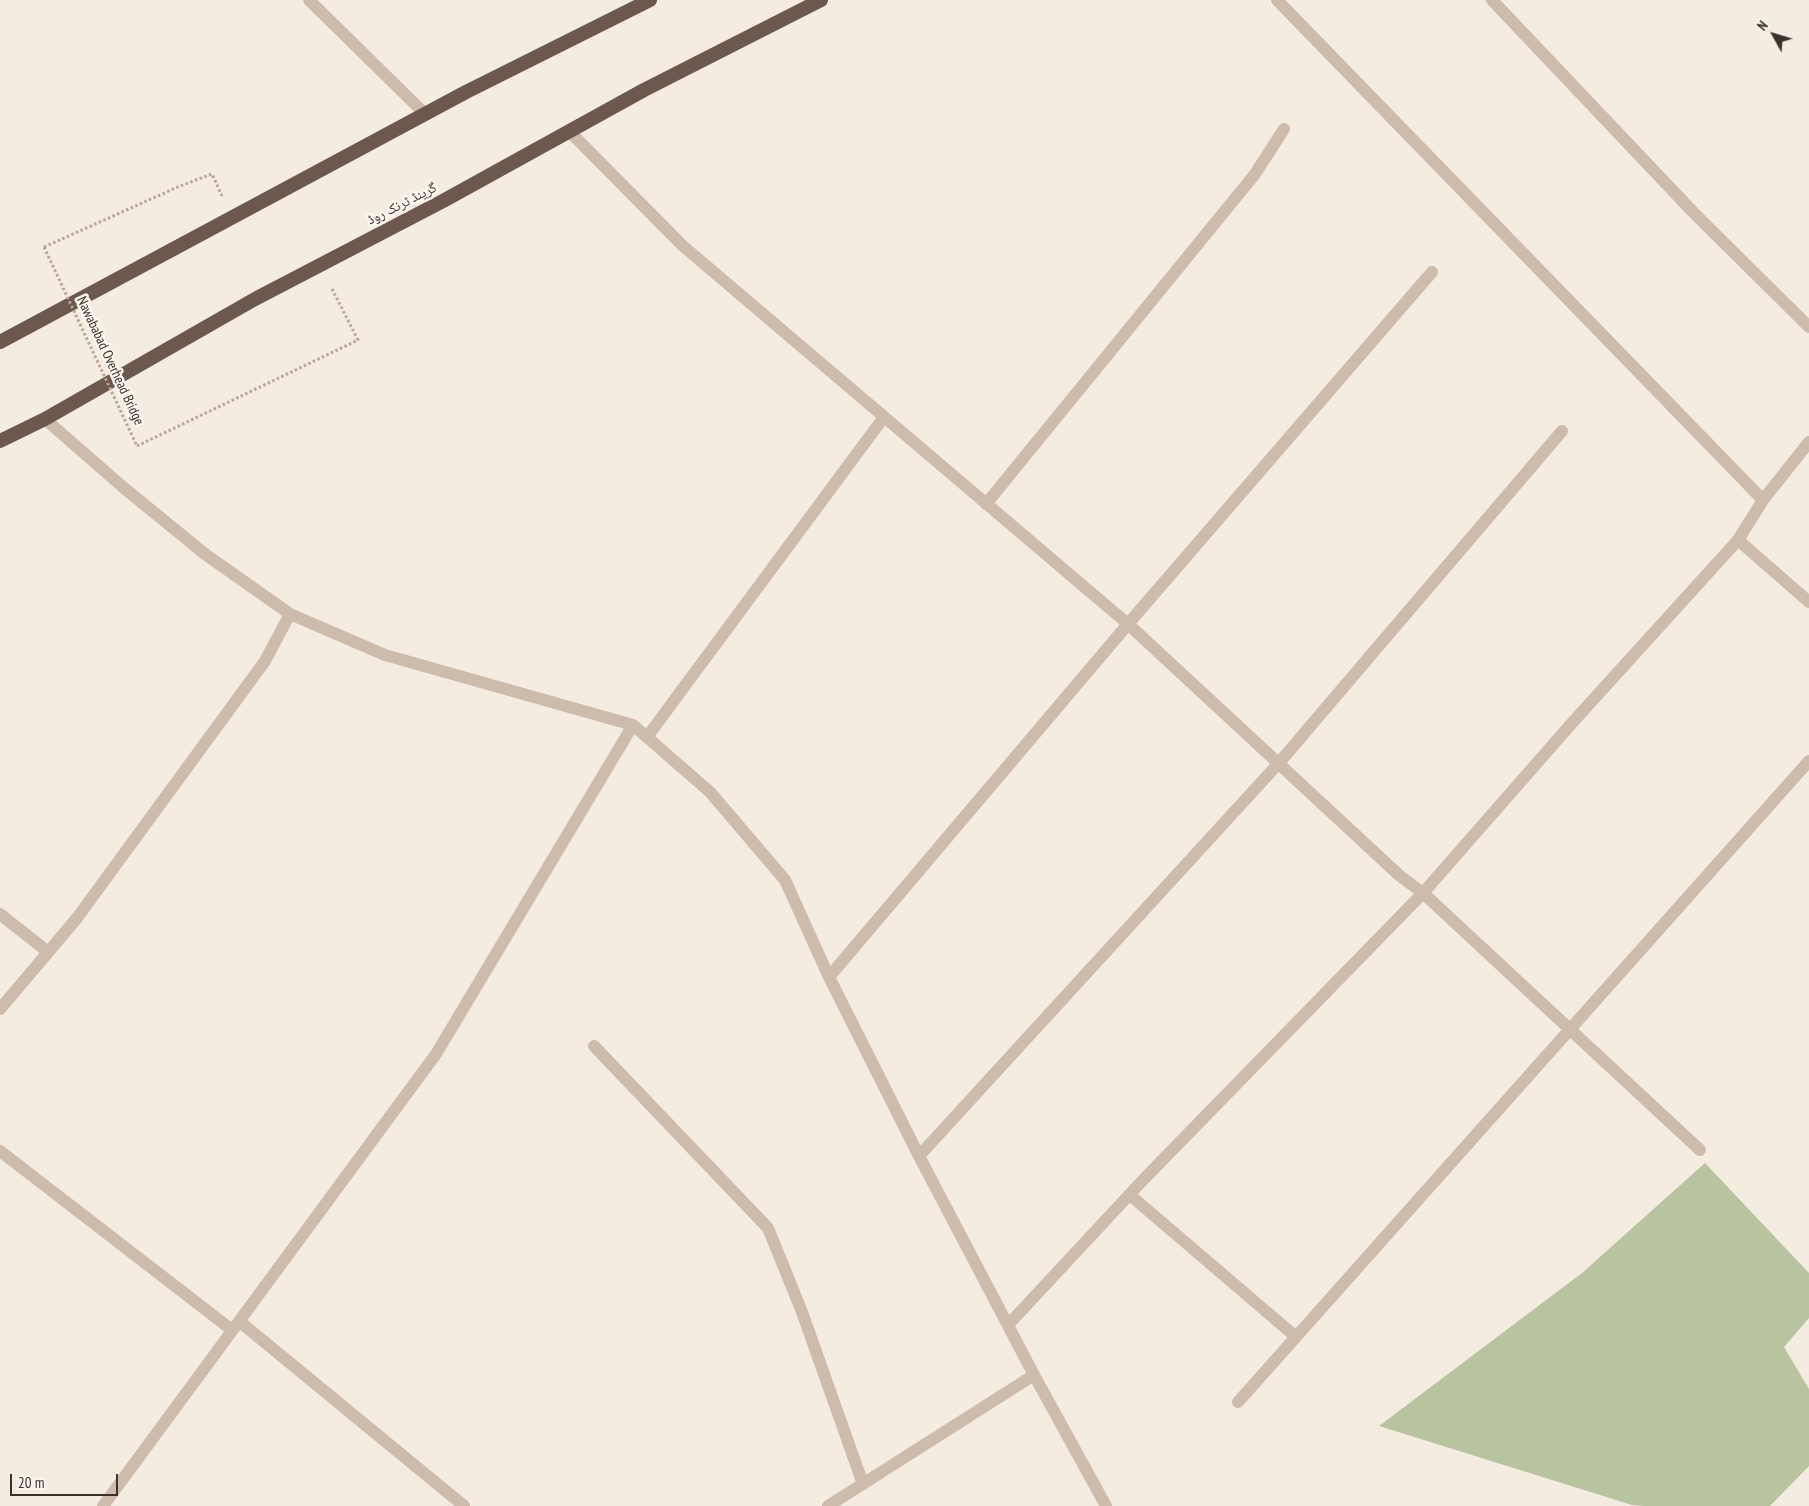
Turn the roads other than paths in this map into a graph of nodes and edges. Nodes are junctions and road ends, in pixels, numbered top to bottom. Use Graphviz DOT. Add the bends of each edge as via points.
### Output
graph roads {
  1 [pos="309,0"];
  2 [pos="650,0"];
  3 [pos="821,0"];
  4 [pos="1277,0"];
  5 [pos="1492,0"];
  6 [pos="425,114"];
  7 [pos="1284,129"];
  8 [pos="570,132"];
  9 [pos="1432,272"];
  10 [pos="1809,327"];
  11 [pos="0,342"];
  12 [pos="45,418"];
  13 [pos="884,418"];
  14 [pos="1562,431"];
  15 [pos="0,441"];
  16 [pos="1809,442"];
  17 [pos="1762,500"];
  18 [pos="986,504"];
  19 [pos="1738,540"];
  20 [pos="1809,602"];
  21 [pos="290,614"];
  22 [pos="1128,624"];
  23 [pos="634,725"];
  24 [pos="647,737"];
  25 [pos="1809,761"];
  26 [pos="1278,764"];
  27 [pos="1423,893"];
  28 [pos="0,914"];
  29 [pos="48,952"];
  30 [pos="829,977"];
  31 [pos="0,1009"];
  32 [pos="1570,1030"];
  33 [pos="594,1046"];
  34 [pos="1700,1150"];
  35 [pos="0,1152"];
  36 [pos="919,1156"];
  37 [pos="1130,1195"];
  38 [pos="1008,1325"];
  39 [pos="236,1326"];
  40 [pos="1296,1337"];
  41 [pos="1034,1375"];
  42 [pos="1238,1402"];
  43 [pos="863,1484"];
  44 [pos="103,1506"];
  45 [pos="464,1506"];
  46 [pos="828,1506"];
  47 [pos="1106,1506"];
  1 -- 6 [label="street"];
  2 -- 6 [label="highway"];
  3 -- 8 [label="highway, گرینڈ ٹرنک روڈ" via="644,90"];
  4 -- 17 [label="street"];
  5 -- 10 [label="street" via="1694,213"];
  6 -- 11 [label="highway"];
  7 -- 18 [label="street" via="1255,174"];
  8 -- 12 [label="highway, گرینڈ ٹرنک روڈ" via="255,298"];
  8 -- 13 [label="street" via="683,246"];
  9 -- 22 [label="street"];
  12 -- 15 [label="highway, گرینڈ ٹرنک روڈ"];
  12 -- 21 [label="street" via="205,554"];
  13 -- 18 [label="street"];
  13 -- 24 [label="street"];
  14 -- 26 [label="street"];
  16 -- 17 [label="street"];
  17 -- 19 [label="street"];
  18 -- 22 [label="street"];
  19 -- 20 [label="street"];
  19 -- 27 [label="street"];
  21 -- 23 [label="street" via="385,655"];
  21 -- 29 [label="street" via="265,661 77,918"];
  22 -- 26 [label="street"];
  22 -- 30 [label="street"];
  23 -- 24 [label="street"];
  23 -- 39 [label="street" via="436,1054"];
  24 -- 30 [label="street" via="710,792 785,880"];
  25 -- 32 [label="street"];
  26 -- 27 [label="street" via="1400,876"];
  26 -- 36 [label="street"];
  27 -- 32 [label="street"];
  27 -- 37 [label="street"];
  28 -- 29 [label="street"];
  29 -- 31 [label="street"];
  30 -- 36 [label="street"];
  32 -- 34 [label="street"];
  32 -- 40 [label="street"];
  33 -- 43 [label="street" via="768,1228 802,1312"];
  35 -- 39 [label="street"];
  36 -- 38 [label="street"];
  37 -- 38 [label="street"];
  37 -- 40 [label="street"];
  38 -- 41 [label="street"];
  39 -- 44 [label="street"];
  39 -- 45 [label="street"];
  40 -- 42 [label="street"];
  41 -- 43 [label="street"];
  41 -- 47 [label="street"];
  43 -- 46 [label="street"];
}
